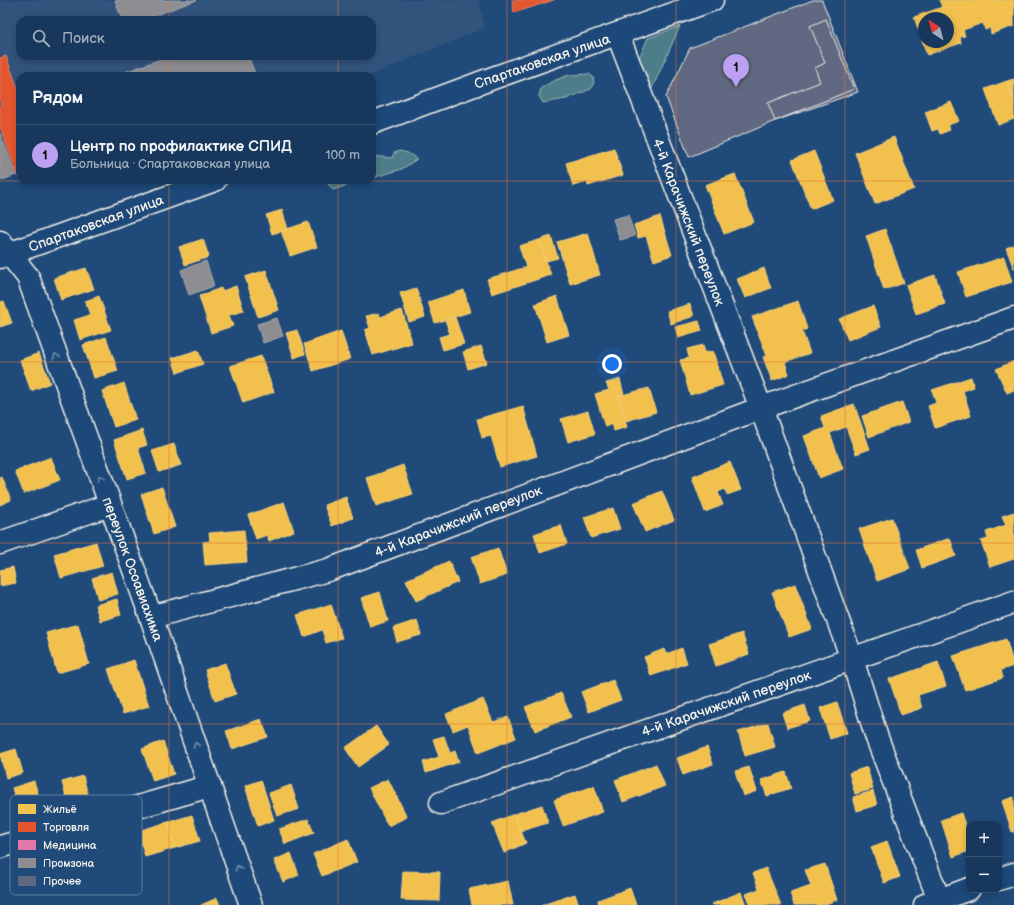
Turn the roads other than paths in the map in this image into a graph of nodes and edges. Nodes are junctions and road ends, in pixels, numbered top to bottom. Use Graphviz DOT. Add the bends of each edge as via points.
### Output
graph roads {
  1 [pos="712,0"];
  2 [pos="618,35"];
  3 [pos="376,122"];
  4 [pos="203,184"];
  5 [pos="4,251"];
  6 [pos="1014,318"];
  7 [pos="761,408"];
  8 [pos="109,505"];
  9 [pos="0,542"];
  10 [pos="1014,602"];
  11 [pos="151,617"];
  12 [pos="852,659"];
  13 [pos="210,786"];
  14 [pos="441,803"];
  15 [pos="142,806"];
  16 [pos="10,844"];
  17 [pos="0,847"];
  18 [pos="1014,874"];
  19 [pos="1002,878"];
  20 [pos="966,890"];
  21 [pos="935,903"];
  22 [pos="251,905"];
  1 -- 2 [label="street, Спартаковская улица"];
  2 -- 3 [label="street, Спартаковская улица"];
  2 -- 7 [label="street, 4-й Карачижский переулок"];
  4 -- 5 [label="street, Спартаковская улица"];
  8 -- 5 [label="street, переулок Осоавиахима, one-way" via="28,277"];
  6 -- 7 [label="street, 4-й Карачижский переулок"];
  7 -- 11 [label="street, 4-й Карачижский переулок" via="328,570"];
  7 -- 12 [label="street, 4-й Карачижский переулок"];
  8 -- 9 [label="street"];
  8 -- 11 [label="street, переулок Осоавиахима"];
  10 -- 12 [label="street, 4-й Карачижский переулок"];
  13 -- 11 [label="street, переулок Осоавиахима, one-way"];
  12 -- 14 [label="street, 4-й Карачижский переулок"];
  12 -- 21 [label="street, 4-й Карачижский переулок"];
  13 -- 15 [label="street"];
  22 -- 13 [label="street, переулок Осоавиахима, one-way"];
  16 -- 17 [label="street"];
  18 -- 19 [label="street"];
  20 -- 21 [label="street, 4-й Карачижский переулок"];
}
